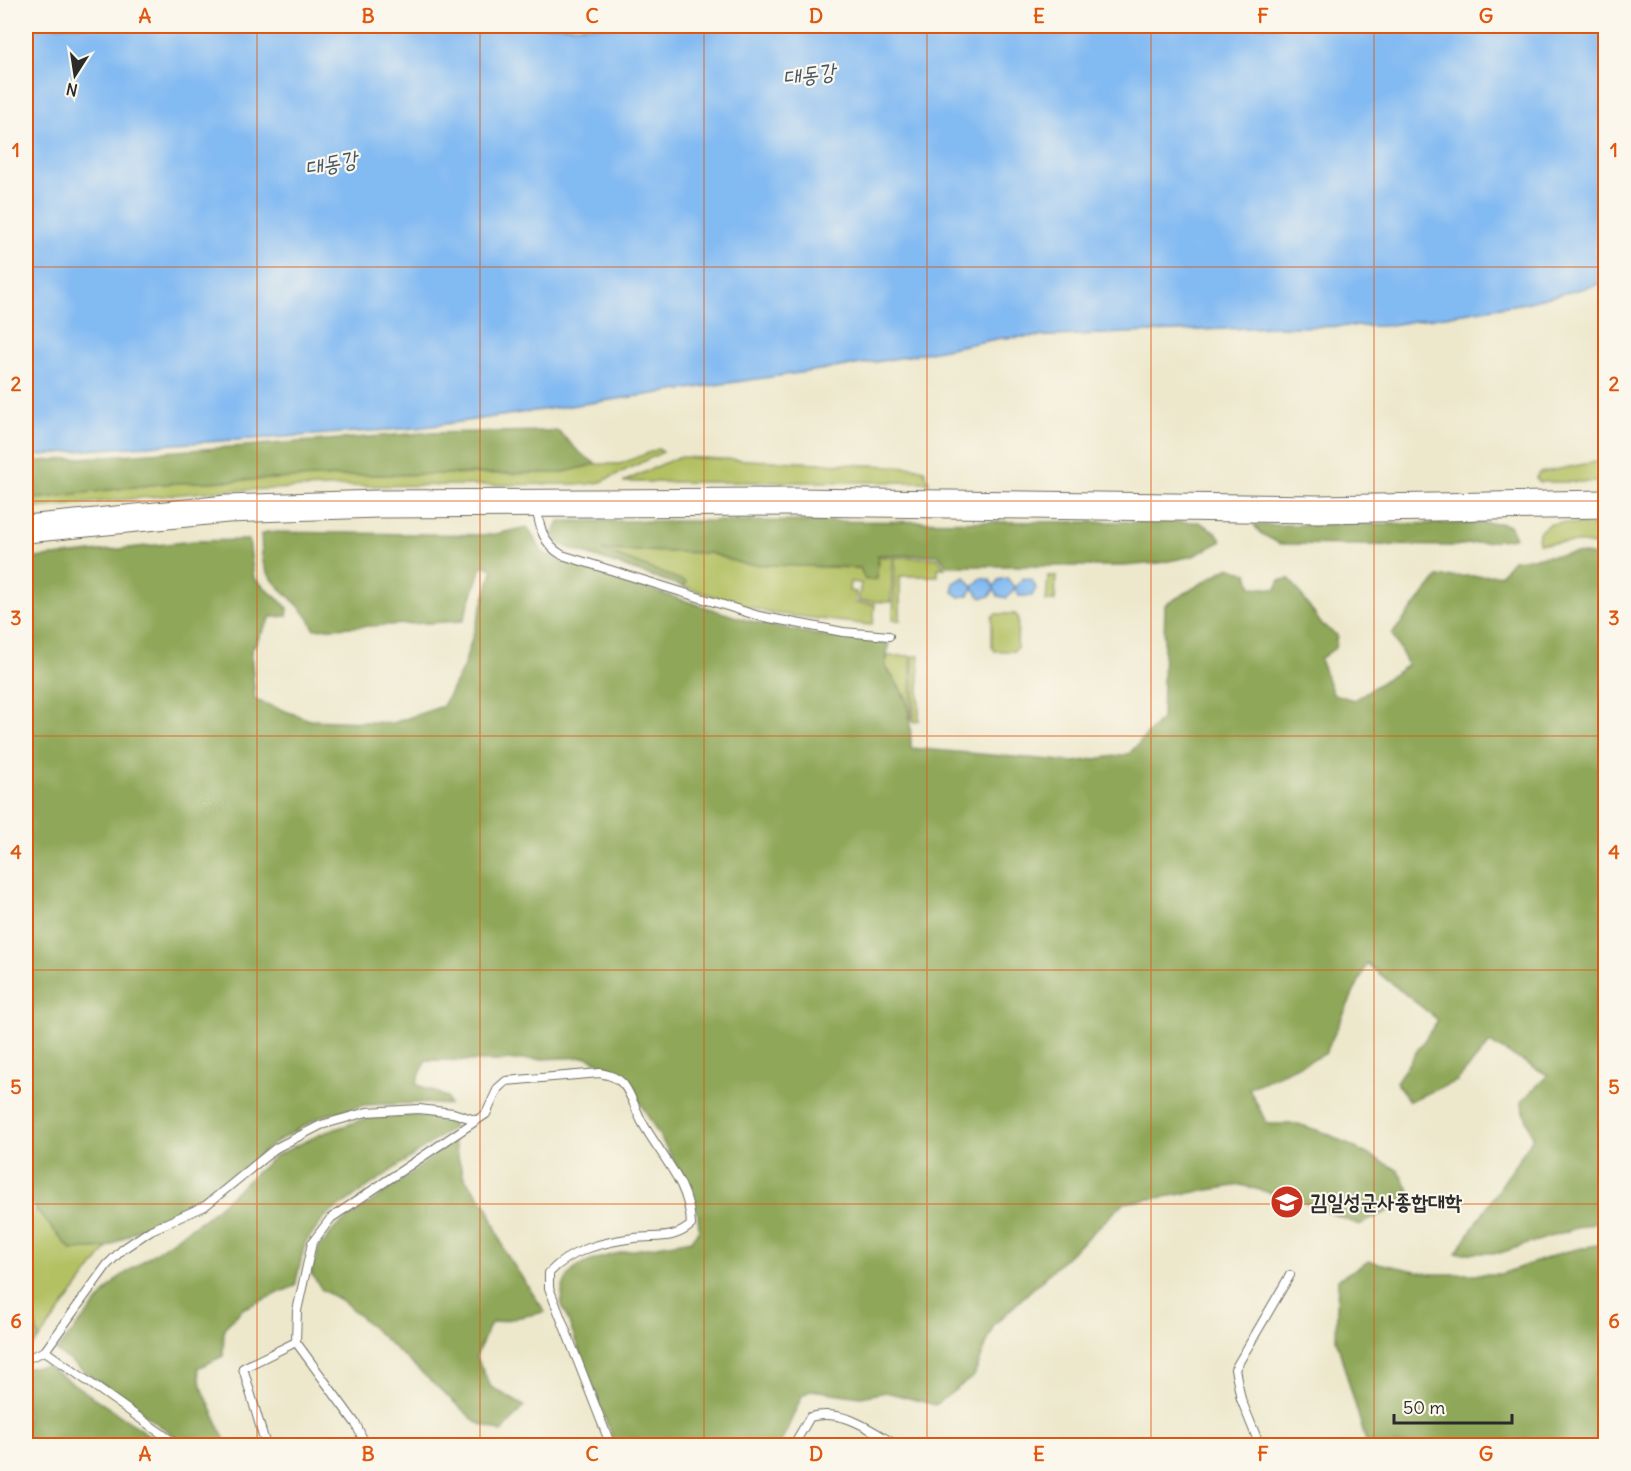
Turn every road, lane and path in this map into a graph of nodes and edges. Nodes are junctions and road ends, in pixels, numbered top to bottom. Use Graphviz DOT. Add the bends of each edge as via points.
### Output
graph roads {
  1 [pos="536,503"];
  2 [pos="1605,504"];
  3 [pos="26,529"];
  4 [pos="889,636"];
  5 [pos="475,1120"];
  6 [pos="1290,1275"];
  7 [pos="296,1342"];
  8 [pos="45,1351"];
  9 [pos="26,1359"];
  10 [pos="163,1434"];
  11 [pos="166,1446"];
  12 [pos="179,1446"];
  13 [pos="266,1446"];
  14 [pos="366,1446"];
  15 [pos="611,1446"];
  16 [pos="793,1446"];
  17 [pos="898,1446"];
  18 [pos="1260,1446"];
  1 -- 2 [label="highway" via="1318,509"];
  1 -- 3 [label="highway" via="227,509"];
  1 -- 4 [label="lane" via="541,530 548,544 562,555 759,616 843,632"];
  5 -- 7 [label="lane" via="331,1218 312,1243 297,1311"];
  5 -- 8 [label="lane" via="419,1109 367,1112 321,1125 276,1148 205,1206 151,1230 123,1249"];
  5 -- 15 [label="lane" via="486,1114 498,1088 506,1081 600,1072 614,1076 624,1085 643,1123 682,1182 691,1225 679,1235 634,1238 577,1251 559,1261 549,1273 549,1288"];
  6 -- 18 [label="lane" via="1235,1369 1241,1399"];
  7 -- 13 [label="lane" via="243,1368"];
  7 -- 14 [label="lane" via="356,1424"];
  8 -- 9 [label="lane"];
  8 -- 10 [label="lane"];
  10 -- 11 [label="lane"];
  10 -- 12 [label="lane"];
  16 -- 17 [label="lane" via="810,1417 825,1413 843,1416"];
}
